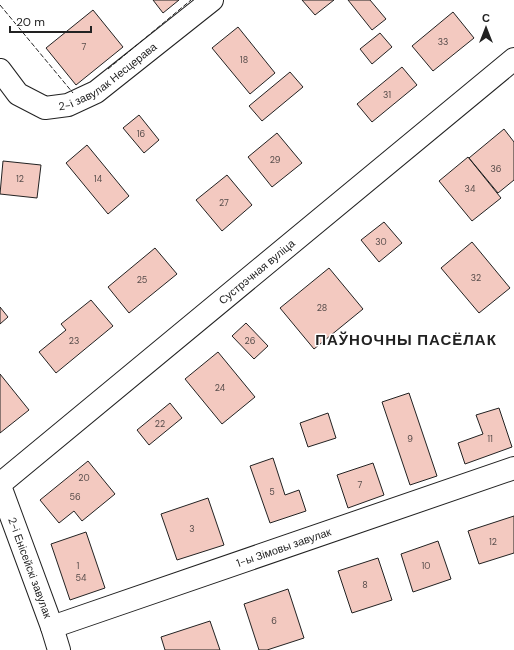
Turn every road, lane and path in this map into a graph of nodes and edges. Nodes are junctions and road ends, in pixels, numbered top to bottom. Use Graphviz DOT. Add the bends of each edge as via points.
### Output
graph roads {
  1 [pos="212,0"];
  2 [pos="514,59"];
  3 [pos="0,70"];
  4 [pos="514,468"];
  5 [pos="0,485"];
  6 [pos="52,627"];
  7 [pos="60,650"];
  1 -- 3 [label="street, 2-і завулак Несцерава" via="96,92 68,105 45,108 18,94"];
  2 -- 5 [label="street, Сустрэчная вуліца"];
  4 -- 6 [label="street, 1-ы Зімовы завулак"];
  5 -- 6 [label="street, 2-і Енісейскі завулак"];
  6 -- 7 [label="street, 2-і Енісейскі завулак"];
}
